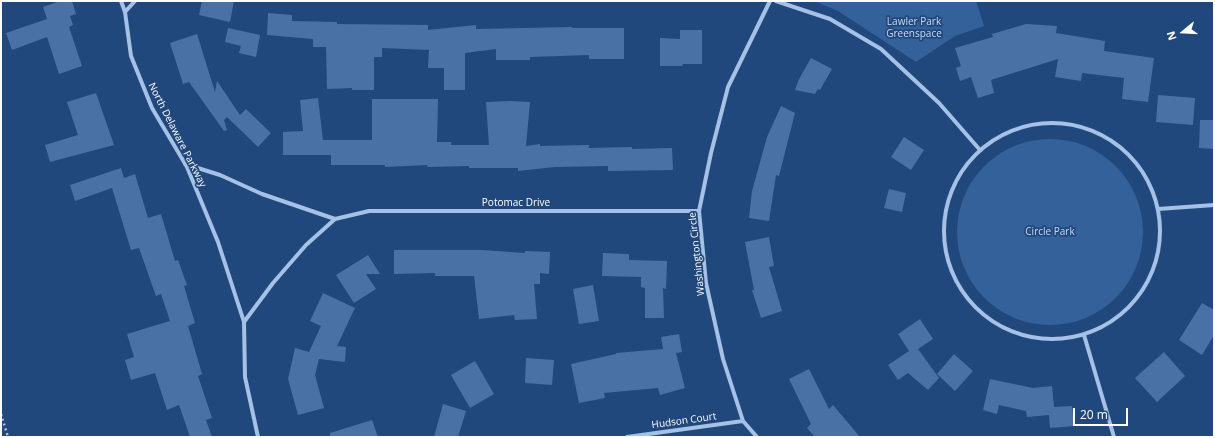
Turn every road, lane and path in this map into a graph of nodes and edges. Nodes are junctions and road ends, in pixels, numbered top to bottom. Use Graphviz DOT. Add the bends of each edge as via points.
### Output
graph roads {
  1 [pos="121,1"];
  2 [pos="134,1"];
  3 [pos="770,1"];
  4 [pos="776,1"];
  5 [pos="125,12"];
  6 [pos="980,150"];
  7 [pos="184,164"];
  8 [pos="1214,205"];
  9 [pos="1158,209"];
  10 [pos="699,211"];
  11 [pos="335,218"];
  12 [pos="244,322"];
  13 [pos="1084,335"];
  14 [pos="1,414"];
  15 [pos="743,420"];
  16 [pos="8,437"];
  17 [pos="258,437"];
  18 [pos="626,437"];
  19 [pos="757,437"];
  20 [pos="1114,437"];
  1 -- 5 [label="street, North Delaware Parkway"];
  2 -- 5 [label="street"];
  3 -- 10 [label="street, Washington Circle" via="728,87"];
  4 -- 6 [label="street" via="830,19 882,49 939,103"];
  5 -- 7 [label="street, North Delaware Parkway" via="131,56 152,108"];
  6 -- 9 [label="street" via="997,138 1022,127 1056,123 1076,125 1114,142 1129,155 1149,183"];
  6 -- 13 [label="street" via="962,172 949,198 945,220 947,257 958,284 975,308 999,325 1019,334 1055,340"];
  7 -- 11 [label="street, Potomac Drive"];
  7 -- 12 [label="street, North Delaware Parkway" via="218,242"];
  8 -- 9 [label="street"];
  9 -- 13 [label="street" via="1159,249 1154,268 1145,286 1134,303 1119,317"];
  10 -- 11 [label="street, Potomac Drive" via="369,211"];
  10 -- 15 [label="street, Washington Circle" via="706,283 722,359"];
  11 -- 12 [label="street" via="306,245"];
  12 -- 17 [label="street, North Delaware Parkway" via="245,377"];
  13 -- 20 [label="street"];
  14 -- 16 [label="path"];
  15 -- 18 [label="street, Hudson Court"];
  15 -- 19 [label="street, Washington Circle"];
}
